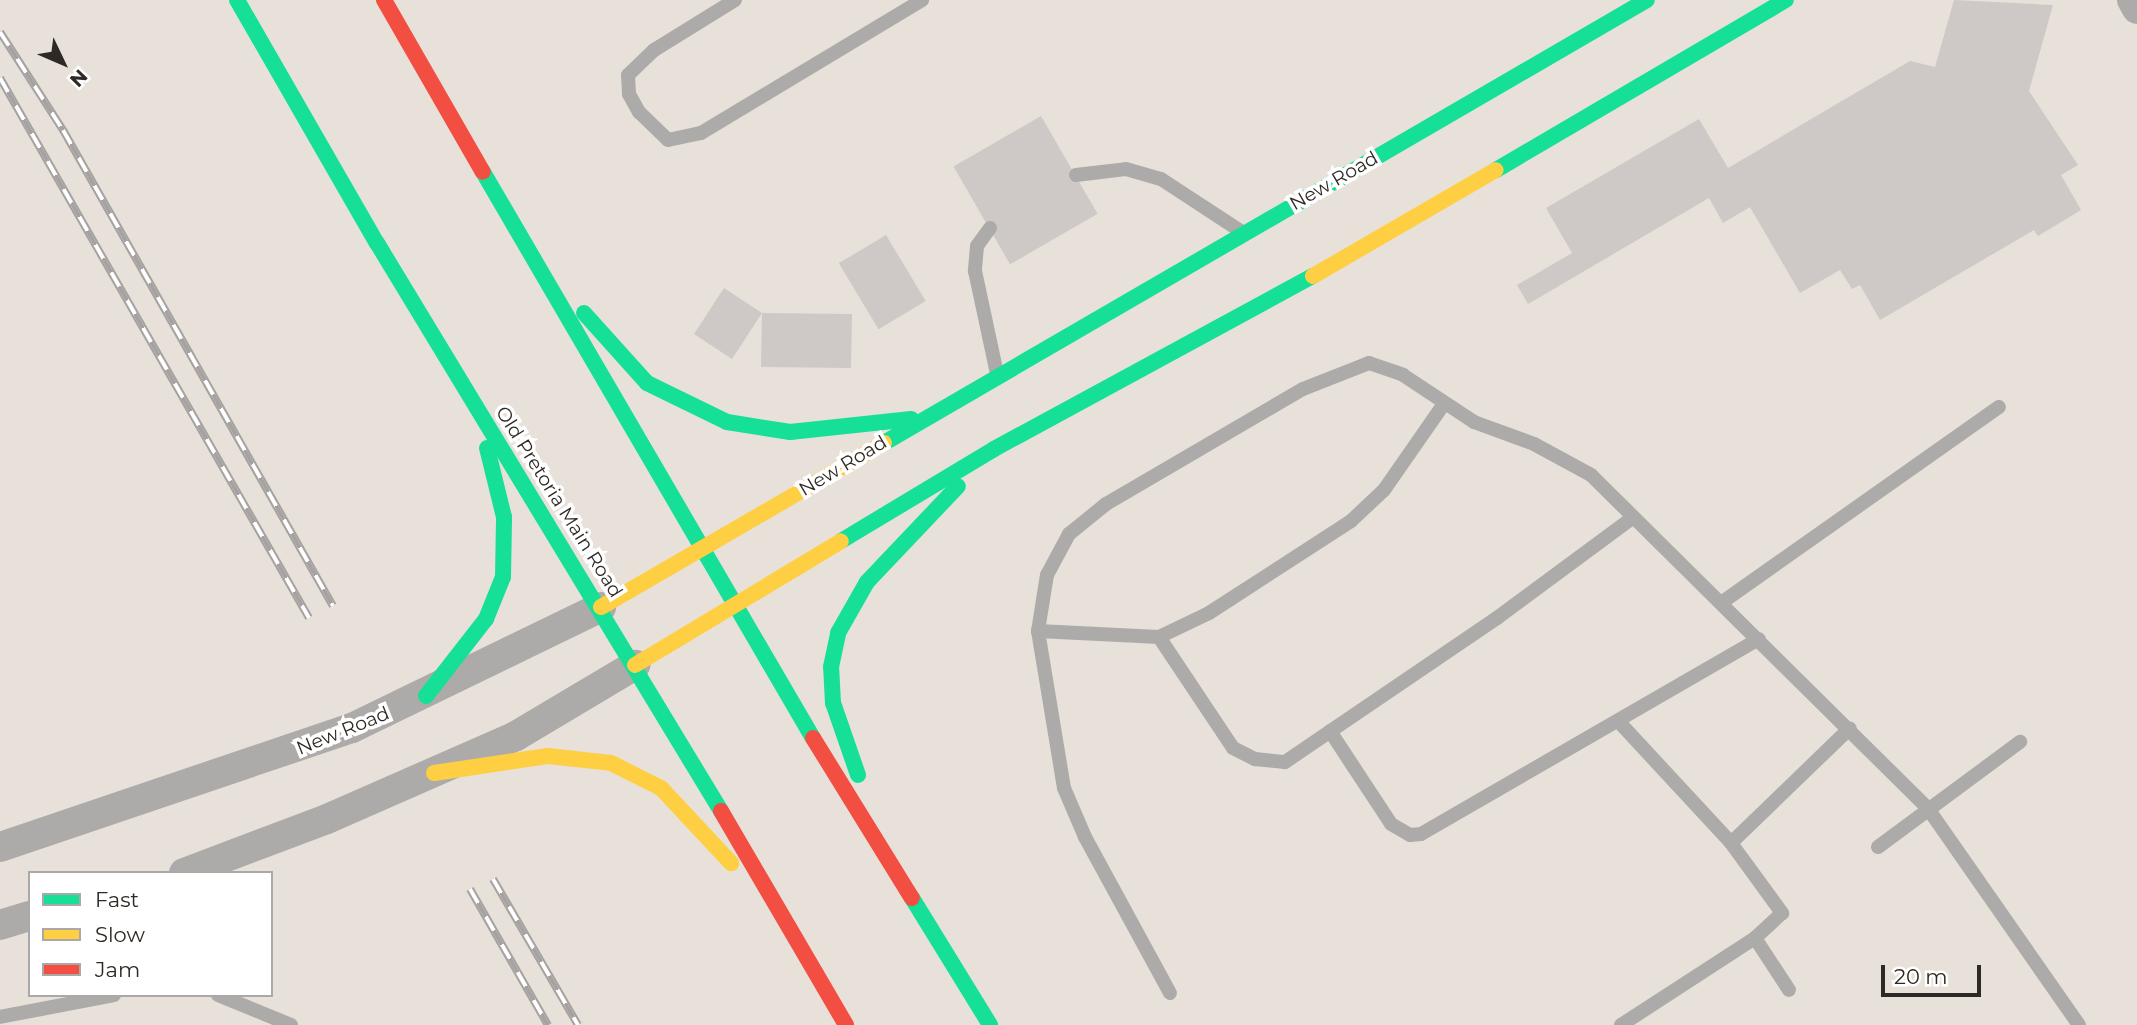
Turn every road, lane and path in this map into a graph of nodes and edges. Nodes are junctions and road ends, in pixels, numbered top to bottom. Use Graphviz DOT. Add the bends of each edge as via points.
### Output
graph roads {
  1 [pos="237,0"];
  2 [pos="384,0"];
  3 [pos="734,0"];
  4 [pos="922,0"];
  5 [pos="1647,0"];
  6 [pos="1786,0"];
  7 [pos="2132,0"];
  8 [pos="2137,9"];
  9 [pos="1076,175"];
  10 [pos="511,221"];
  11 [pos="990,228"];
  12 [pos="1244,233"];
  13 [pos="997,375"];
  14 [pos="1443,405"];
  15 [pos="2000,407"];
  16 [pos="925,417"];
  17 [pos="481,419"];
  18 [pos="994,449"];
  19 [pos="1632,519"];
  20 [pos="700,551"];
  21 [pos="1721,603"];
  22 [pos="731,604"];
  23 [pos="601,607"];
  24 [pos="1038,631"];
  25 [pos="1159,637"];
  26 [pos="1759,639"];
  27 [pos="635,665"];
  28 [pos="426,696"];
  29 [pos="1620,723"];
  30 [pos="1850,728"];
  31 [pos="1330,731"];
  32 [pos="2020,742"];
  33 [pos="434,773"];
  34 [pos="1929,810"];
  35 [pos="1731,843"];
  36 [pos="0,847"];
  37 [pos="1878,847"];
  38 [pos="189,871"];
  39 [pos="899,874"];
  40 [pos="28,917"];
  41 [pos="0,925"];
  42 [pos="1755,937"];
  43 [pos="810,960"];
  44 [pos="1789,990"];
  45 [pos="1170,993"];
  46 [pos="104,997"];
  47 [pos="223,997"];
  48 [pos="0,1017"];
  49 [pos="291,1025"];
  50 [pos="846,1025"];
  51 [pos="990,1025"];
  52 [pos="1621,1025"];
  53 [pos="2079,1025"];
  1 -- 17 [label="main road, Old Pretoria Main Road"];
  2 -- 10 [label="main road"];
  3 -- 4 [label="lane" via="654,50 628,75 629,94 639,111 668,140 701,133"];
  5 -- 12 [label="main road, New Road"];
  6 -- 18 [label="main road" via="1259,309"];
  7 -- 8 [label="street"];
  9 -- 12 [label="lane" via="1126,169 1161,178"];
  10 -- 16 [label="main road" via="610,345 647,383 687,407 726,422 790,432"];
  10 -- 20 [label="main road"];
  11 -- 13 [label="lane" via="977,246 975,271"];
  12 -- 13 [label="main road, New Road"];
  13 -- 16 [label="main road, New Road"];
  14 -- 19 [label="lane" via="1591,475"];
  14 -- 24 [label="lane" via="1403,375 1369,363 1303,389 1106,504 1069,534 1047,575"];
  14 -- 25 [label="lane" via="1384,490 1352,522 1209,613"];
  15 -- 21 [label="lane"];
  16 -- 20 [label="main road, New Road"];
  17 -- 23 [label="main road, Old Pretoria Main Road"];
  17 -- 28 [label="main road" via="504,517 503,577 486,619"];
  18 -- 22 [label="main road"];
  18 -- 39 [label="main road" via="867,582 848,610 834,647 831,680 840,729"];
  19 -- 21 [label="lane"];
  19 -- 31 [label="lane"];
  20 -- 22 [label="main road"];
  20 -- 23 [label="main road, New Road"];
  21 -- 26 [label="lane"];
  22 -- 27 [label="main road"];
  22 -- 39 [label="main road"];
  23 -- 27 [label="main road, Old Pretoria Main Road"];
  23 -- 28 [label="street, New Road"];
  24 -- 25 [label="lane"];
  24 -- 45 [label="lane" via="1064,788 1085,837"];
  25 -- 31 [label="lane" via="1233,748 1255,759 1285,762"];
  26 -- 29 [label="lane"];
  26 -- 30 [label="lane"];
  27 -- 33 [label="street" via="516,736"];
  27 -- 43 [label="main road, Old Pretoria Main Road"];
  28 -- 36 [label="street, New Road" via="308,745"];
  29 -- 31 [label="lane" via="1440,828 1410,835 1376,806"];
  29 -- 35 [label="lane"];
  30 -- 34 [label="lane"];
  30 -- 35 [label="lane"];
  32 -- 34 [label="lane"];
  33 -- 38 [label="street"];
  33 -- 43 [label="main road" via="548,756 625,768 661,788 703,830"];
  34 -- 37 [label="lane"];
  34 -- 53 [label="lane"];
  35 -- 42 [label="lane" via="1782,913"];
  39 -- 51 [label="main road"];
  40 -- 41 [label="street"];
  42 -- 44 [label="lane"];
  42 -- 52 [label="lane"];
  43 -- 50 [label="main road, Old Pretoria Main Road"];
  46 -- 48 [label="lane"];
  47 -- 49 [label="lane"];
}
